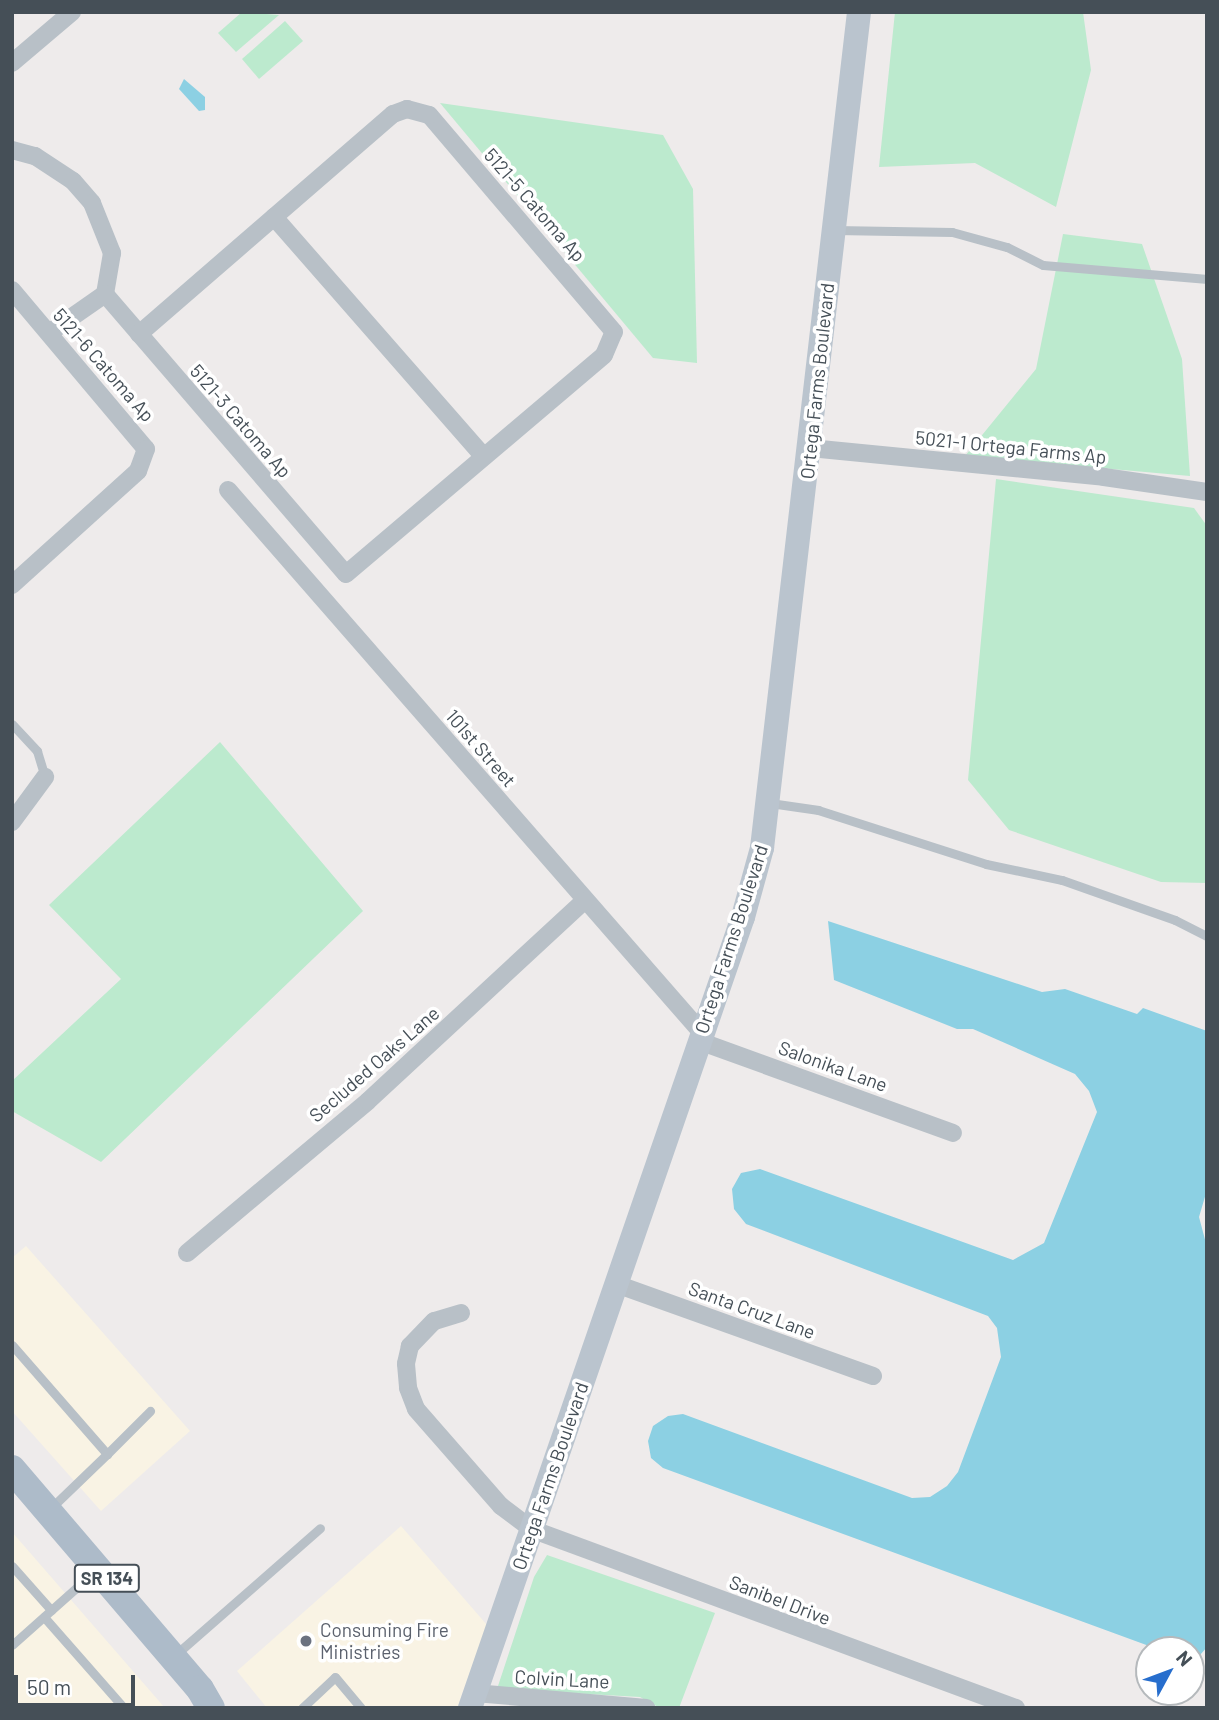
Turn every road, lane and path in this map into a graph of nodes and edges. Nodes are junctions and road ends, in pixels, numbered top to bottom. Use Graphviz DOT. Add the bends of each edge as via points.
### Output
graph roads {
  1 [pos="72,12"];
  2 [pos="859,12"];
  3 [pos="12,64"];
  4 [pos="12,150"];
  5 [pos="274,217"];
  6 [pos="833,230"];
  7 [pos="1207,279"];
  8 [pos="12,290"];
  9 [pos="105,294"];
  10 [pos="49,332"];
  11 [pos="139,334"];
  12 [pos="810,448"];
  13 [pos="483,456"];
  14 [pos="228,490"];
  15 [pos="1207,492"];
  16 [pos="346,574"];
  17 [pos="12,585"];
  18 [pos="12,724"];
  19 [pos="45,777"];
  20 [pos="770,803"];
  21 [pos="12,822"];
  22 [pos="584,901"];
  23 [pos="1207,936"];
  24 [pos="700,1037"];
  25 [pos="953,1133"];
  26 [pos="187,1253"];
  27 [pos="616,1284"];
  28 [pos="461,1313"];
  29 [pos="12,1345"];
  30 [pos="873,1376"];
  31 [pos="150,1411"];
  32 [pos="107,1454"];
  33 [pos="12,1469"];
  34 [pos="48,1510"];
  35 [pos="320,1528"];
  36 [pos="531,1529"];
  37 [pos="12,1566"];
  38 [pos="98,1568"];
  39 [pos="47,1614"];
  40 [pos="12,1645"];
  41 [pos="173,1657"];
  42 [pos="206,1698"];
  43 [pos="473,1700"];
  44 [pos="124,1708"];
  45 [pos="225,1708"];
  46 [pos="302,1708"];
  47 [pos="361,1708"];
  48 [pos="646,1708"];
  49 [pos="1016,1708"];
  1 -- 3 [label="street"];
  2 -- 6 [label="street, Ortega Farms Boulevard"];
  4 -- 9 [label="street" via="54,165 92,203 112,253"];
  5 -- 11 [label="street, 5121-5 Catoma Ap"];
  5 -- 13 [label="street"];
  5 -- 13 [label="street, 5121-5 Catoma Ap" via="393,114 407,109 429,115 614,332 604,355"];
  6 -- 7 [label="lane" via="952,232 1007,247 1043,265"];
  6 -- 12 [label="street, Ortega Farms Boulevard"];
  8 -- 10 [label="street, 5121-6 Catoma Ap"];
  9 -- 10 [label="street"];
  9 -- 11 [label="street, 5121-3 Catoma Ap"];
  10 -- 17 [label="street, 5121-6 Catoma Ap" via="141,439 144,462"];
  11 -- 16 [label="street, 5121-3 Catoma Ap"];
  12 -- 15 [label="street, 5021-1 Ortega Farms Ap" via="1104,477"];
  12 -- 20 [label="street, Ortega Farms Boulevard"];
  13 -- 16 [label="street, 5121-5 Catoma Ap"];
  14 -- 22 [label="street, 101st Street"];
  18 -- 19 [label="lane" via="37,751"];
  19 -- 21 [label="street"];
  20 -- 23 [label="lane" via="818,810 986,864 1062,880"];
  20 -- 24 [label="street, Ortega Farms Boulevard" via="743,917"];
  22 -- 24 [label="street, 101st Street"];
  22 -- 26 [label="street, Secluded Oaks Lane" via="368,1101"];
  24 -- 25 [label="street, Salonika Lane"];
  24 -- 27 [label="street, Ortega Farms Boulevard"];
  27 -- 30 [label="street, Santa Cruz Lane"];
  27 -- 36 [label="street, Ortega Farms Boulevard"];
  28 -- 36 [label="street, Sanibel Drive" via="434,1321 410,1346 408,1388 416,1409 502,1506"];
  29 -- 32 [label="lane"];
  31 -- 32 [label="lane"];
  32 -- 34 [label="lane"];
  33 -- 34 [label="main road, SR 134"];
  34 -- 38 [label="main road, SR 134"];
  35 -- 41 [label="lane"];
  36 -- 43 [label="street, Ortega Farms Boulevard"];
  36 -- 49 [label="street, Sanibel Drive"];
  37 -- 39 [label="lane"];
  38 -- 39 [label="lane"];
  38 -- 41 [label="main road, SR 134"];
  39 -- 40 [label="lane"];
  39 -- 44 [label="lane"];
  41 -- 42 [label="main road, SR 134"];
  42 -- 45 [label="main road, SR 134"];
  43 -- 48 [label="street, Colvin Lane"];
  46 -- 47 [label="lane" via="335,1677"];
}
